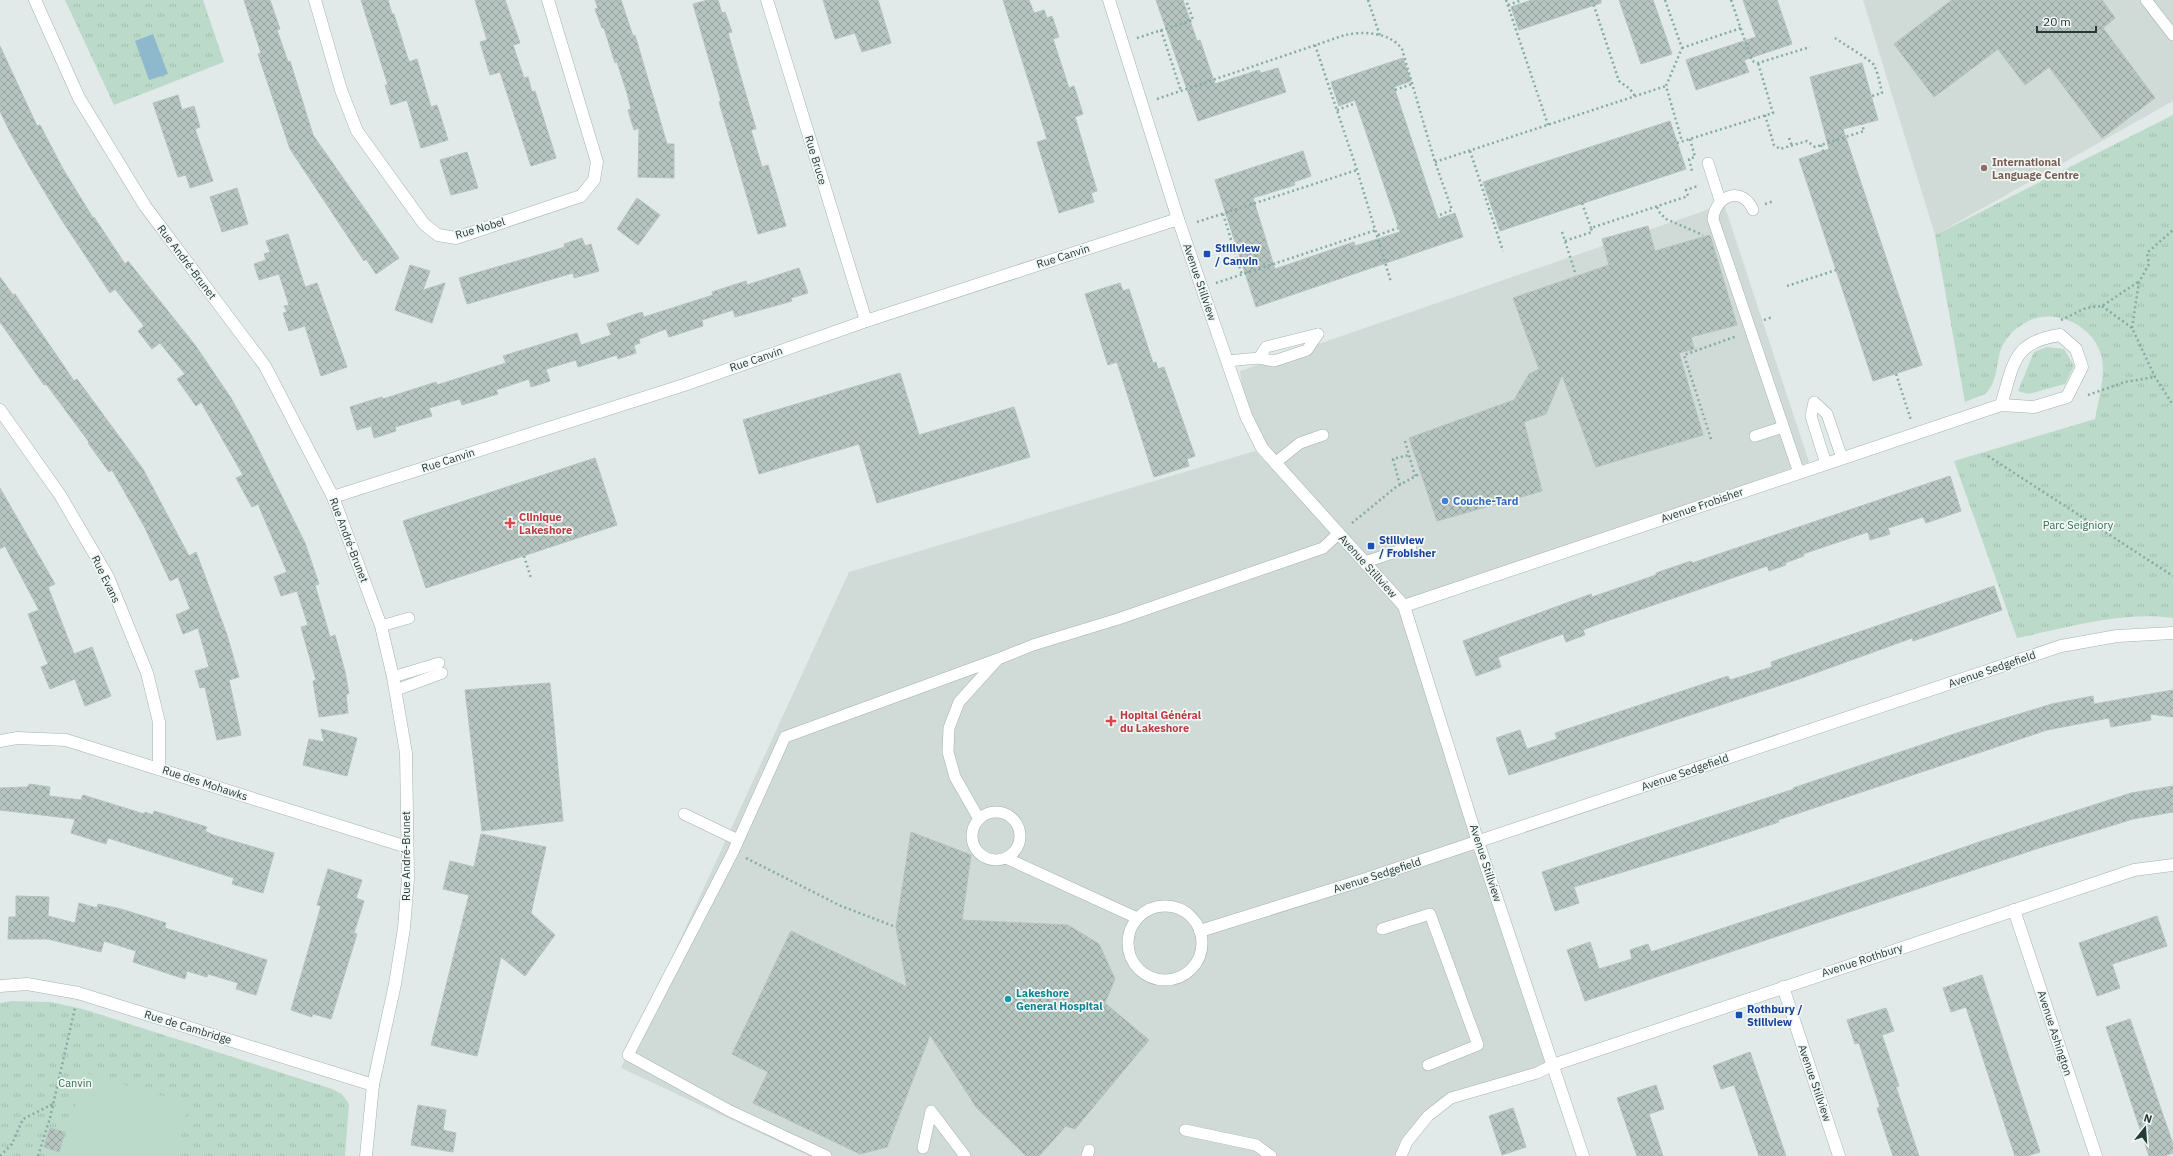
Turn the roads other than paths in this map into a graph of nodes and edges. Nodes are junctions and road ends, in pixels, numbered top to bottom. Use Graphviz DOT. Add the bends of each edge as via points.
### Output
graph roads {
  1 [pos="35,0"];
  2 [pos="315,0"];
  3 [pos="548,0"];
  4 [pos="766,0"];
  5 [pos="1109,0"];
  6 [pos="2146,0"];
  7 [pos="2173,35"];
  8 [pos="1708,163"];
  9 [pos="1720,200"];
  10 [pos="1753,210"];
  11 [pos="1178,219"];
  12 [pos="866,320"];
  13 [pos="1259,358"];
  14 [pos="1227,361"];
  15 [pos="2001,405"];
  16 [pos="0,410"];
  17 [pos="1783,427"];
  18 [pos="1323,435"];
  19 [pos="1755,436"];
  20 [pos="1842,458"];
  21 [pos="1275,463"];
  22 [pos="1826,464"];
  23 [pos="1798,473"];
  24 [pos="333,497"];
  25 [pos="1339,533"];
  26 [pos="1411,547"];
  27 [pos="1365,562"];
  28 [pos="1404,606"];
  29 [pos="409,618"];
  30 [pos="381,626"];
  31 [pos="2173,633"];
  32 [pos="998,659"];
  33 [pos="393,677"];
  34 [pos="396,690"];
  35 [pos="0,741"];
  36 [pos="159,768"];
  37 [pos="684,814"];
  38 [pos="979,819"];
  39 [pos="738,840"];
  40 [pos="1478,842"];
  41 [pos="407,847"];
  42 [pos="1006,858"];
  43 [pos="2173,865"];
  44 [pos="2014,910"];
  45 [pos="1137,918"];
  46 [pos="1382,929"];
  47 [pos="1200,931"];
  48 [pos="0,986"];
  49 [pos="1783,987"];
  50 [pos="1428,1065"];
  51 [pos="1554,1065"];
  52 [pos="373,1085"];
  53 [pos="1185,1130"];
  54 [pos="923,1148"];
  55 [pos="366,1156"];
  56 [pos="826,1156"];
  57 [pos="965,1156"];
  58 [pos="1270,1156"];
  59 [pos="1401,1156"];
  60 [pos="1583,1156"];
  61 [pos="1839,1156"];
  62 [pos="2096,1156"];
  1 -- 24 [label="street, Rue André-Brunet" via="79,98 145,206 265,366"];
  2 -- 3 [label="street, Rue Nobel" via="341,90 357,131 424,224 438,235 456,238 580,196 594,180 597,162"];
  4 -- 12 [label="street, Rue Bruce"];
  5 -- 11 [label="street, Avenue Stillview"];
  6 -- 7 [label="lane"];
  8 -- 9 [label="lane"];
  9 -- 10 [label="lane" via="1729,196 1741,197 1750,202"];
  9 -- 17 [label="lane" via="1714,211 1714,219"];
  11 -- 12 [label="street, Rue Canvin"];
  11 -- 14 [label="street, Avenue Stillview"];
  12 -- 24 [label="street, Rue Canvin" via="684,385"];
  13 -- 13 [label="lane" via="1274,361 1307,350 1318,334 1266,347"];
  13 -- 14 [label="lane"];
  14 -- 21 [label="street, Avenue Stillview" via="1246,416 1262,448"];
  15 -- 15 [label="street, Avenue Frobisher" via="2034,407 2066,397 2082,367 2076,349 2060,335 2040,338 2026,346 2015,361"];
  15 -- 20 [label="street, Avenue Frobisher"];
  16 -- 36 [label="street, Rue Evans" via="60,495 108,577 147,673 159,722"];
  17 -- 19 [label="lane"];
  17 -- 23 [label="lane"];
  18 -- 21 [label="lane" via="1300,443"];
  20 -- 22 [label="street, Avenue Frobisher"];
  20 -- 22 [label="lane" via="1826,414 1814,402 1810,416"];
  21 -- 25 [label="street, Avenue Stillview"];
  22 -- 23 [label="street, Avenue Frobisher"];
  23 -- 28 [label="street, Avenue Frobisher"];
  24 -- 30 [label="street, Rue André-Brunet"];
  25 -- 27 [label="street, Avenue Stillview"];
  25 -- 32 [label="lane" via="1324,548"];
  26 -- 27 [label="lane"];
  27 -- 28 [label="street, Avenue Stillview"];
  28 -- 40 [label="street, Avenue Stillview"];
  29 -- 30 [label="lane"];
  30 -- 33 [label="street, Rue André-Brunet"];
  31 -- 40 [label="street, Avenue Sedgefield" via="2117,636 2061,646"];
  32 -- 38 [label="lane" via="959,702 949,728 948,752 955,777"];
  32 -- 39 [label="lane" via="785,737"];
  33 -- 34 [label="street, Rue André-Brunet"];
  33 -- 34 [label="lane" via="441,668"];
  34 -- 41 [label="street, Rue André-Brunet" via="406,753"];
  35 -- 36 [label="street, Rue des Mohawks" via="17,738 66,740"];
  36 -- 41 [label="street, Rue des Mohawks"];
  37 -- 39 [label="lane"];
  38 -- 42 [label="lane" via="973,830 974,846 988,859"];
  38 -- 42 [label="lane" via="994,812 1011,818 1018,826 1019,845"];
  39 -- 56 [label="lane" via="628,1055 730,1110"];
  40 -- 47 [label="street, Avenue Sedgefield"];
  40 -- 51 [label="street, Avenue Stillview"];
  41 -- 52 [label="street, Rue André-Brunet" via="408,878 404,928 395,984"];
  42 -- 45 [label="lane"];
  43 -- 44 [label="street, Avenue Rothbury" via="2134,870"];
  44 -- 49 [label="street, Avenue Rothbury"];
  44 -- 62 [label="street, Avenue Ashington"];
  45 -- 47 [label="lane" via="1150,909 1162,906 1175,907 1187,913 1196,922"];
  45 -- 47 [label="lane" via="1130,929 1127,942 1129,955 1137,968 1148,976 1160,980 1182,976 1192,968 1199,957 1202,944"];
  46 -- 50 [label="lane" via="1430,914 1478,1045"];
  48 -- 52 [label="street, Rue de Cambridge" via="27,984 78,994"];
  49 -- 51 [label="street, Avenue Rothbury"];
  49 -- 61 [label="street, Avenue Stillview"];
  51 -- 59 [label="lane" via="1451,1098 1428,1116 1407,1142"];
  51 -- 60 [label="street, Avenue Stillview"];
  52 -- 55 [label="street, Rue André-Brunet"];
  53 -- 58 [label="lane" via="1256,1145"];
  54 -- 57 [label="lane" via="931,1111"];
}
